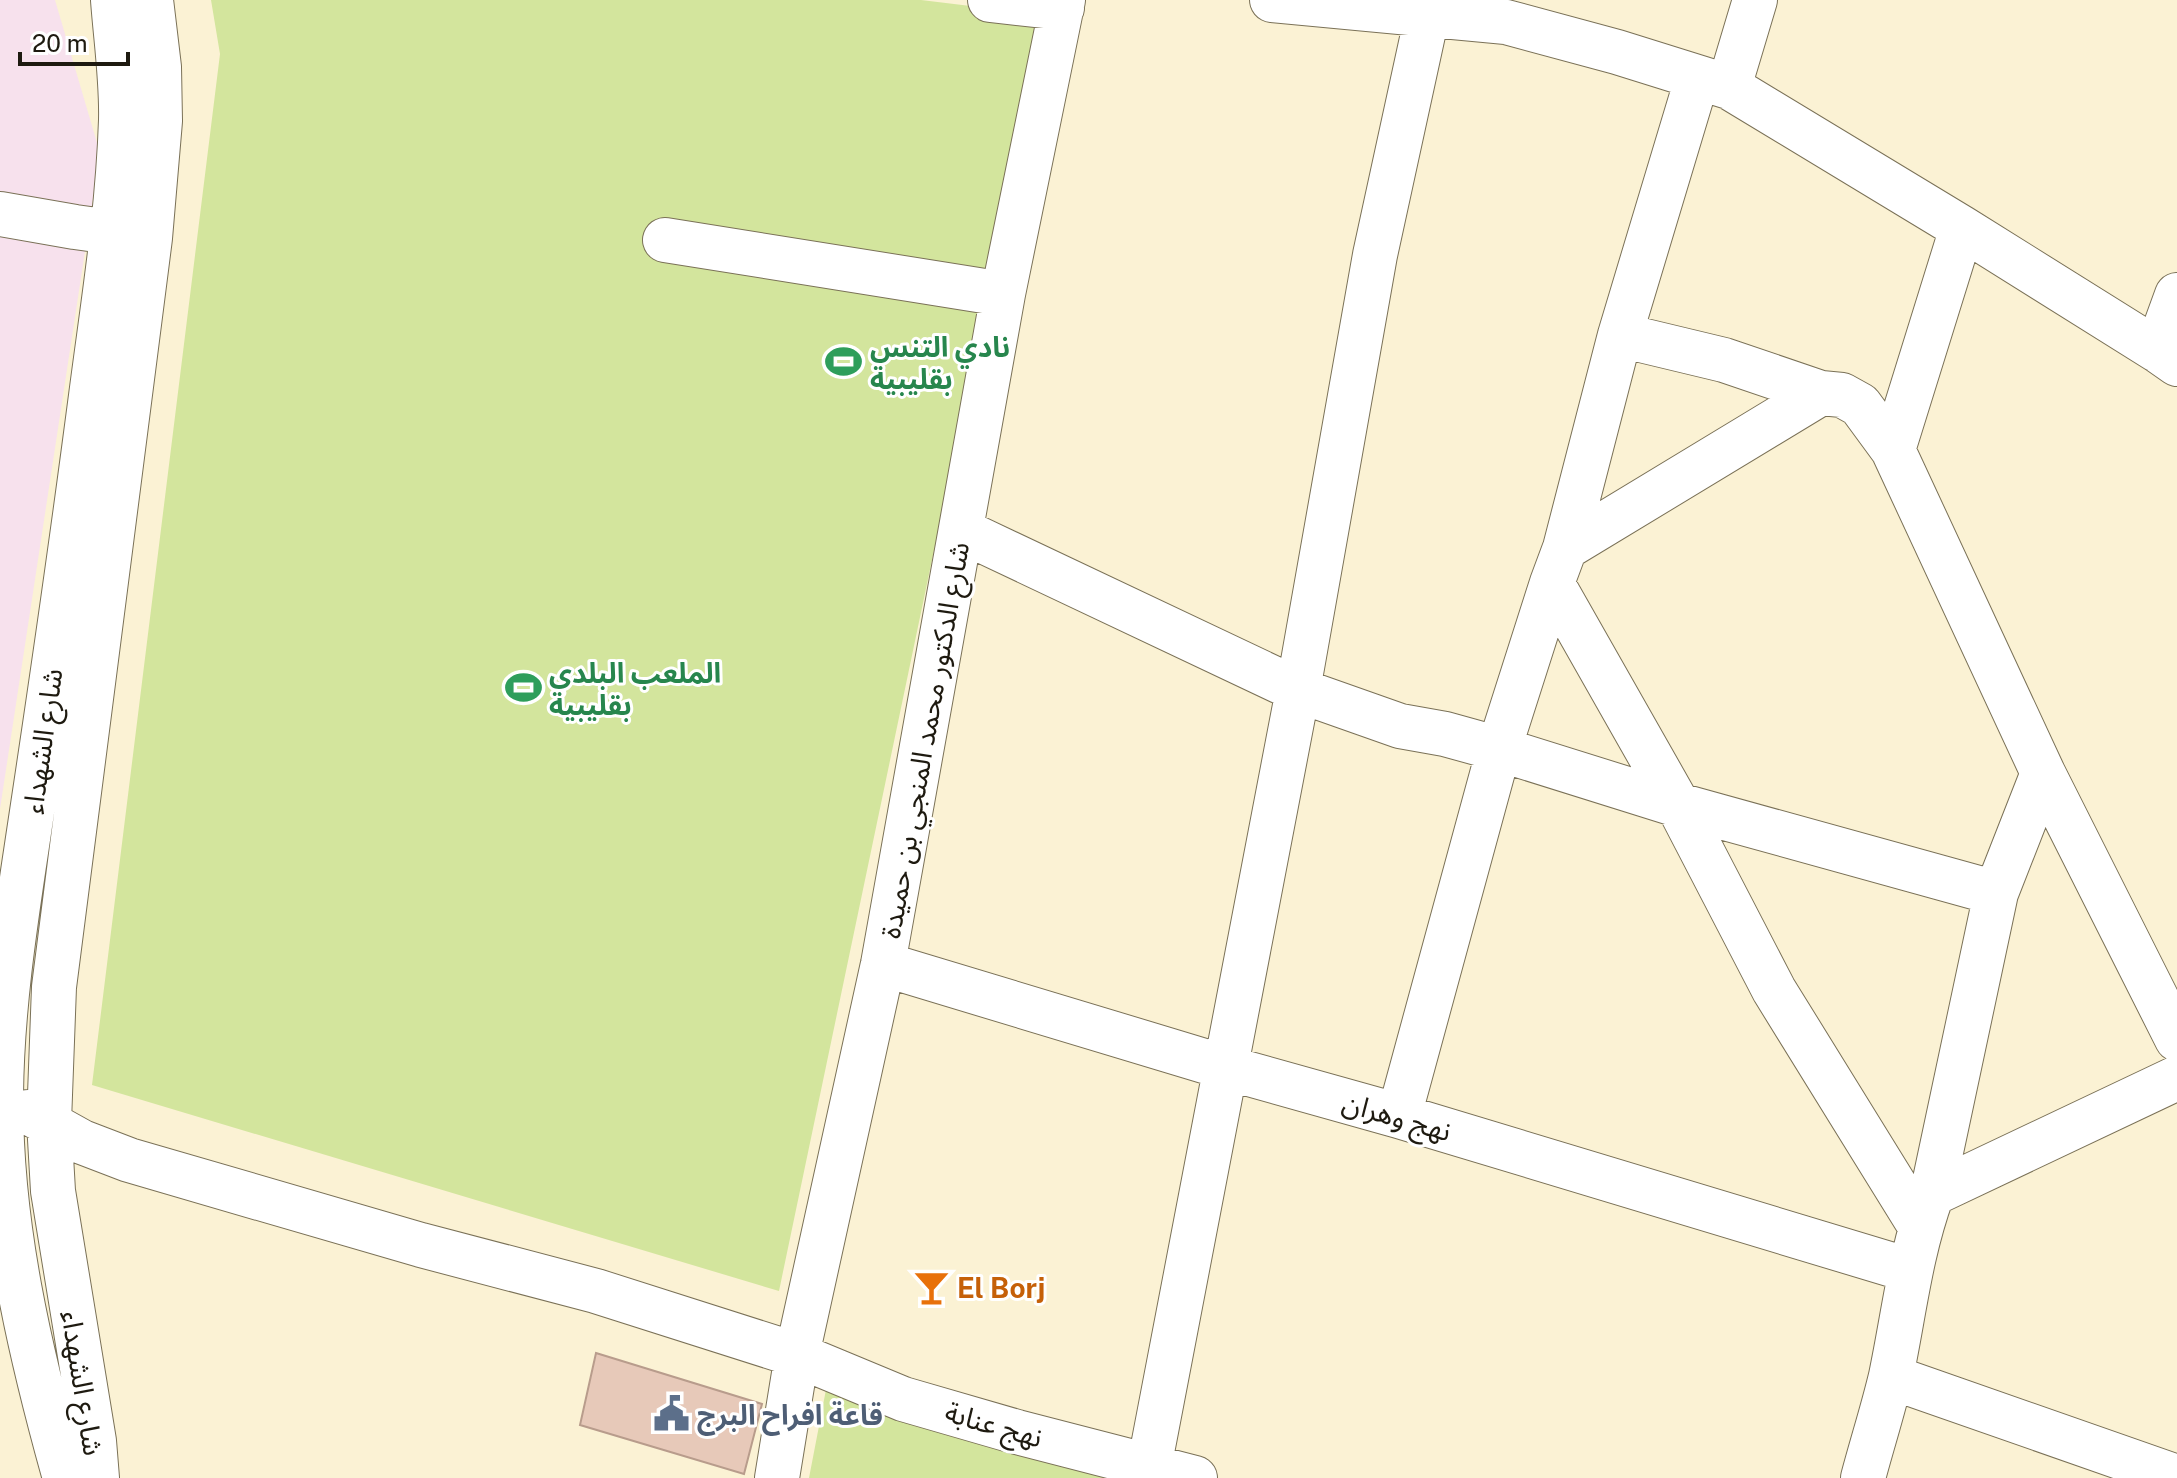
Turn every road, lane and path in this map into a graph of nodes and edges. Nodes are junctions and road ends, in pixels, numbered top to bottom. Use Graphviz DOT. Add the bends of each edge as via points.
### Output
graph roads {
  1 [pos="113,0"];
  2 [pos="151,0"];
  3 [pos="990,0"];
  4 [pos="1272,0"];
  5 [pos="1755,0"];
  6 [pos="1062,4"];
  7 [pos="1427,16"];
  8 [pos="139,68"];
  9 [pos="1713,83"];
  10 [pos="0,214"];
  11 [pos="1962,228"];
  12 [pos="131,234"];
  13 [pos="665,240"];
  14 [pos="1003,294"];
  15 [pos="2177,295"];
  16 [pos="1620,335"];
  17 [pos="2167,357"];
  18 [pos="1821,393"];
  19 [pos="1893,450"];
  20 [pos="962,531"];
  21 [pos="1558,566"];
  22 [pos="1298,690"];
  23 [pos="1499,749"];
  24 [pos="2043,773"];
  25 [pos="1678,805"];
  26 [pos="1996,893"];
  27 [pos="883,964"];
  28 [pos="2177,1039"];
  29 [pos="1224,1067"];
  30 [pos="2177,1078"];
  31 [pos="1,1094"];
  32 [pos="1399,1116"];
  33 [pos="49,1122"];
  34 [pos="1926,1210"];
  35 [pos="1909,1270"];
  36 [pos="797,1355"];
  37 [pos="1891,1377"];
  38 [pos="1148,1471"];
  39 [pos="2177,1477"];
  40 [pos="65,1478"];
  41 [pos="97,1478"];
  42 [pos="777,1478"];
  43 [pos="1195,1478"];
  44 [pos="1863,1478"];
  1 -- 8 [label="street, شارع الشهداء"];
  2 -- 8 [label="street, شارع الشهداء"];
  3 -- 6 [label="street"];
  4 -- 7 [label="street"];
  5 -- 9 [label="street"];
  6 -- 14 [label="street, شارع الدكتور محمد المنجي بن حميدة"];
  7 -- 9 [label="street" via="1506,22"];
  7 -- 22 [label="street" via="1375,255"];
  8 -- 12 [label="street, شارع الشهداء" via="121,118"];
  9 -- 11 [label="street"];
  9 -- 16 [label="street"];
  10 -- 12 [label="street"];
  11 -- 17 [label="street"];
  11 -- 19 [label="street"];
  12 -- 31 [label="street, شارع الشهداء" via="69,562 7,982"];
  12 -- 33 [label="street, شارع الشهداء" via="54,987"];
  13 -- 14 [label="street"];
  14 -- 20 [label="street, شارع الدكتور محمد المنجي بن حميدة"];
  15 -- 17 [label="street"];
  16 -- 18 [label="street" via="1724,360"];
  16 -- 21 [label="street"];
  18 -- 19 [label="street" via="1842,395 1860,405"];
  18 -- 21 [label="street"];
  19 -- 24 [label="street"];
  20 -- 22 [label="street"];
  20 -- 27 [label="street, شارع الدكتور محمد المنجي بن حميدة"];
  21 -- 23 [label="street"];
  21 -- 25 [label="street"];
  22 -- 23 [label="street" via="1400,726"];
  22 -- 29 [label="street"];
  23 -- 25 [label="street"];
  23 -- 32 [label="street"];
  24 -- 26 [label="street"];
  24 -- 28 [label="street"];
  25 -- 26 [label="street"];
  25 -- 34 [label="street" via="1774,990"];
  26 -- 34 [label="street"];
  27 -- 29 [label="street, نهج وهران"];
  27 -- 36 [label="street, شارع الدكتور محمد المنجي بن حميدة"];
  29 -- 32 [label="street, نهج وهران"];
  29 -- 38 [label="street"];
  30 -- 34 [label="street"];
  31 -- 33 [label="street, نهج عنابة"];
  31 -- 40 [label="street, شارع الشهداء" via="4,1184 20,1297"];
  32 -- 35 [label="street, نهج وهران"];
  33 -- 36 [label="street, نهج عنابة" via="129,1160 596,1291"];
  33 -- 41 [label="street, شارع الشهداء" via="53,1191"];
  34 -- 35 [label="street"];
  35 -- 37 [label="street"];
  36 -- 38 [label="street, نهج عنابة" via="903,1399"];
  36 -- 42 [label="street, شارع الدكتور محمد المنجي بن حميدة"];
  37 -- 39 [label="street"];
  37 -- 44 [label="street"];
  38 -- 43 [label="street, نهج عنابة"];
}
